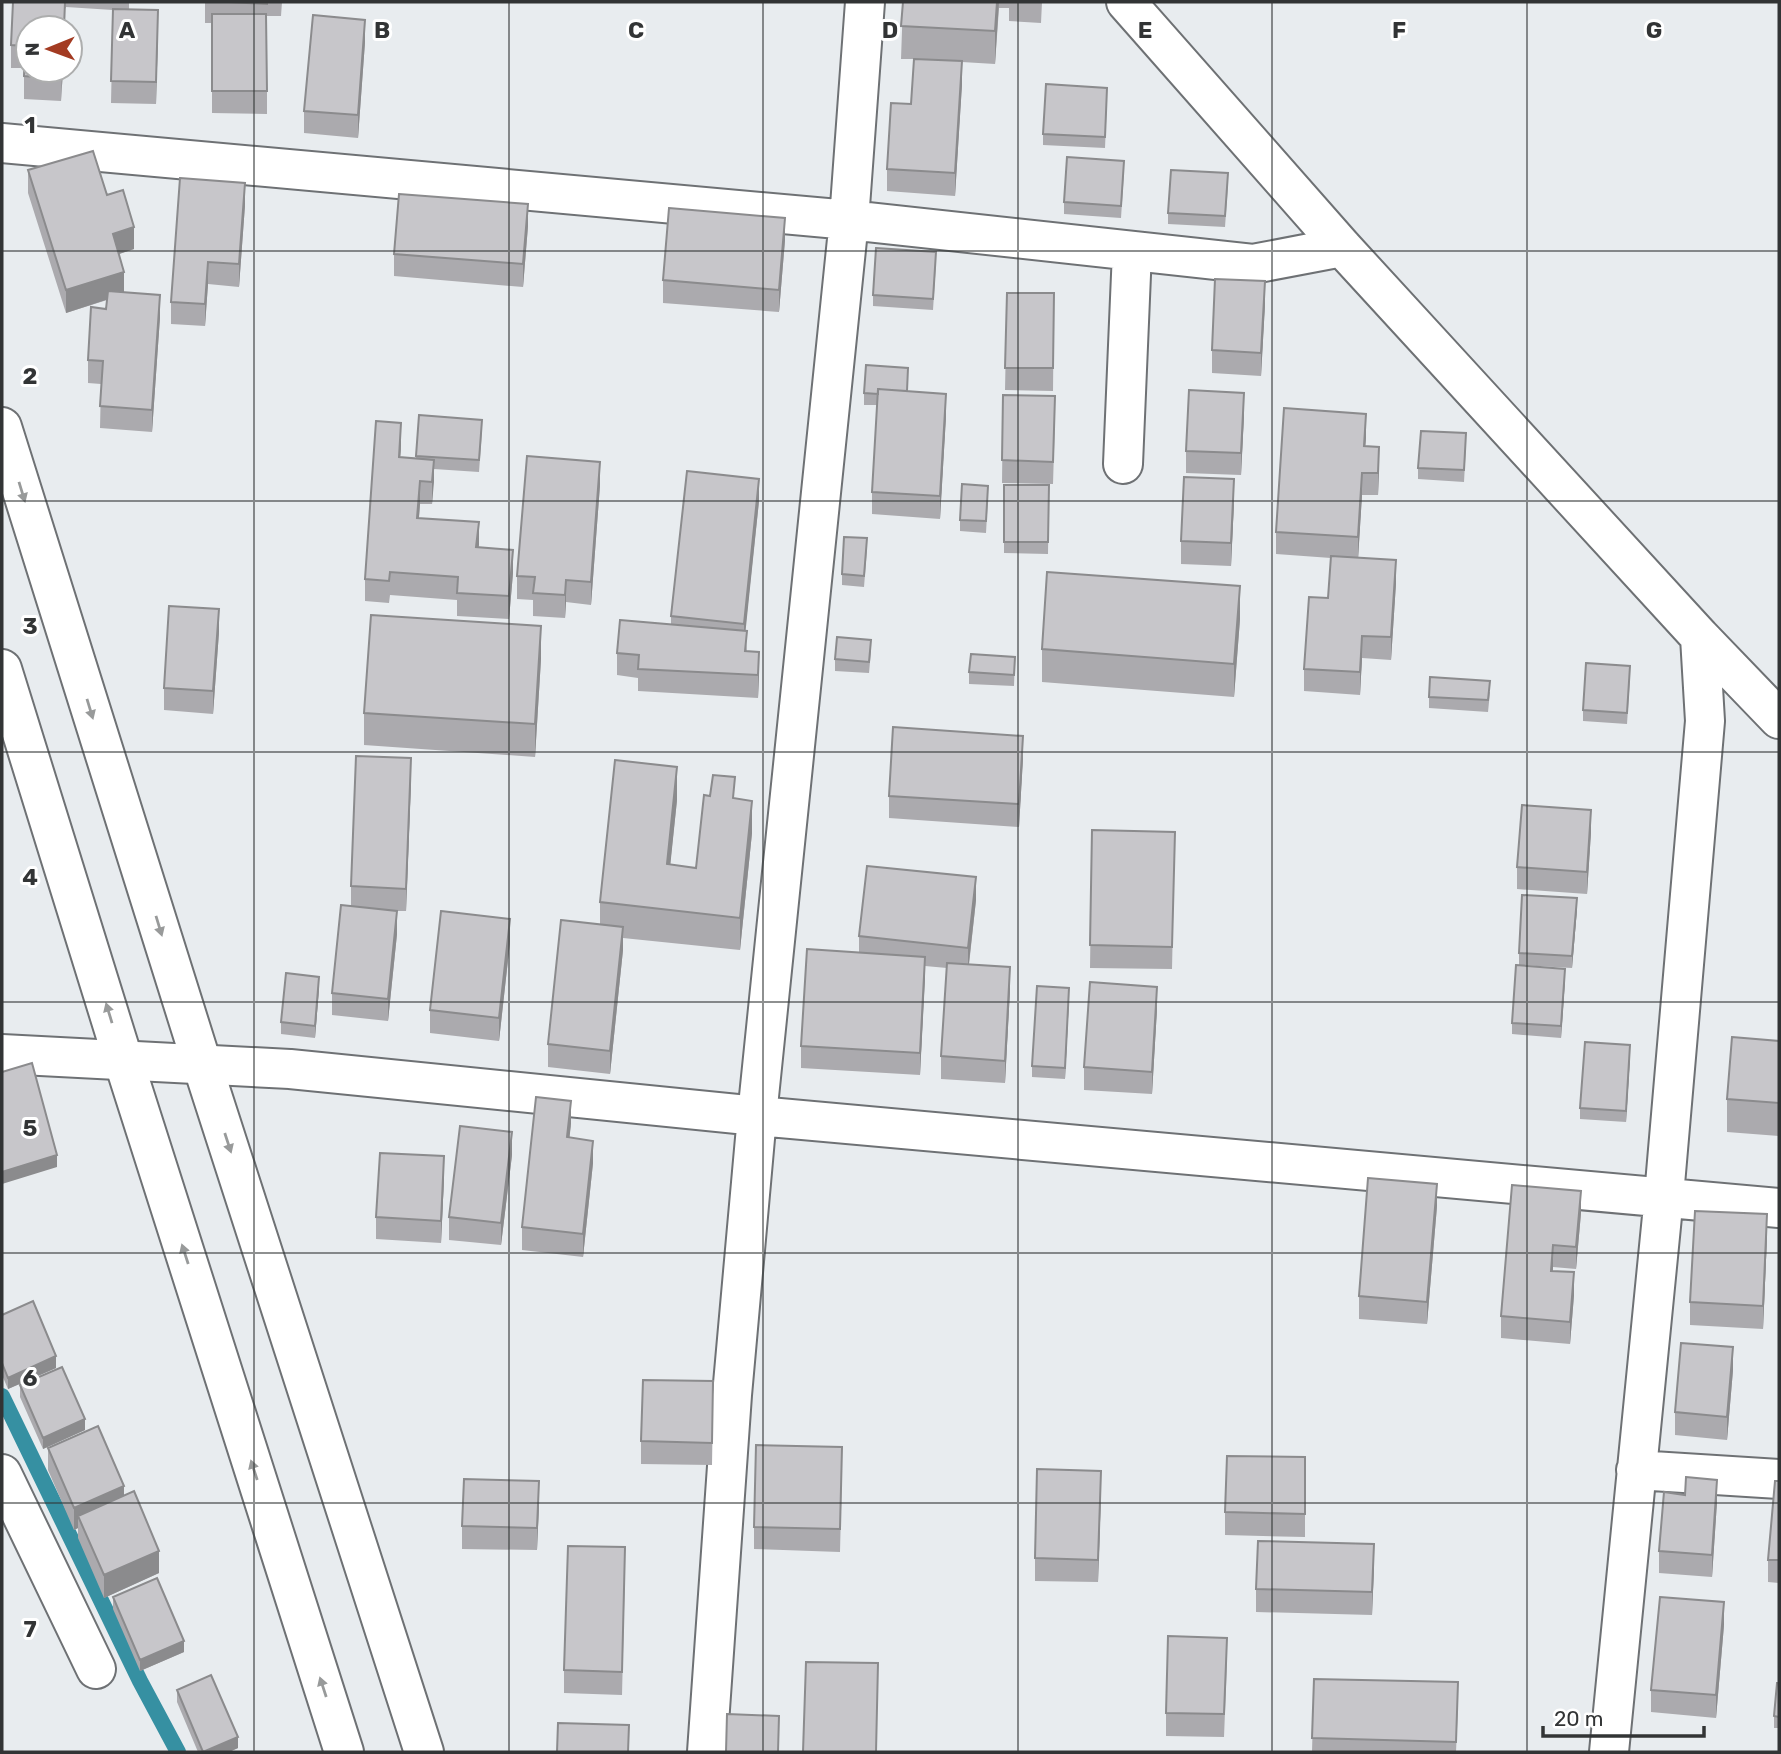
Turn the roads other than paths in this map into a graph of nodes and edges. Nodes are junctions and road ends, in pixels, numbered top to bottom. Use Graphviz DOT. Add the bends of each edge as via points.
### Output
graph roads {
  1 [pos="865,2"];
  2 [pos="1126,2"];
  3 [pos="3,138"];
  4 [pos="849,220"];
  5 [pos="1342,247"];
  6 [pos="1132,251"];
  7 [pos="2,427"];
  8 [pos="1124,464"];
  9 [pos="1700,637"];
  10 [pos="2,669"];
  11 [pos="1779,719"];
  12 [pos="2,1054"];
  13 [pos="123,1059"];
  14 [pos="202,1065"];
  15 [pos="757,1116"];
  16 [pos="1664,1196"];
  17 [pos="1779,1208"];
  18 [pos="1636,1470"];
  19 [pos="2,1474"];
  20 [pos="1779,1479"];
  21 [pos="96,1669"];
  22 [pos="344,1752"];
  23 [pos="424,1752"];
  24 [pos="707,1752"];
  25 [pos="1609,1752"];
  1 -- 4 [label="street"];
  2 -- 5 [label="street"];
  3 -- 4 [label="street"];
  4 -- 6 [label="street"];
  4 -- 15 [label="street"];
  5 -- 6 [label="street" via="1253,264"];
  5 -- 9 [label="street"];
  6 -- 8 [label="street"];
  7 -- 14 [label="street, one-way"];
  9 -- 11 [label="street"];
  9 -- 16 [label="street" via="1705,720"];
  13 -- 10 [label="street, one-way"];
  12 -- 13 [label="street"];
  13 -- 14 [label="street"];
  22 -- 13 [label="street, one-way"];
  14 -- 15 [label="street" via="303,1070"];
  14 -- 23 [label="street, one-way"];
  15 -- 16 [label="street"];
  15 -- 24 [label="street"];
  16 -- 17 [label="street"];
  16 -- 18 [label="street"];
  18 -- 20 [label="street"];
  18 -- 25 [label="street"];
  19 -- 21 [label="street"];
}
